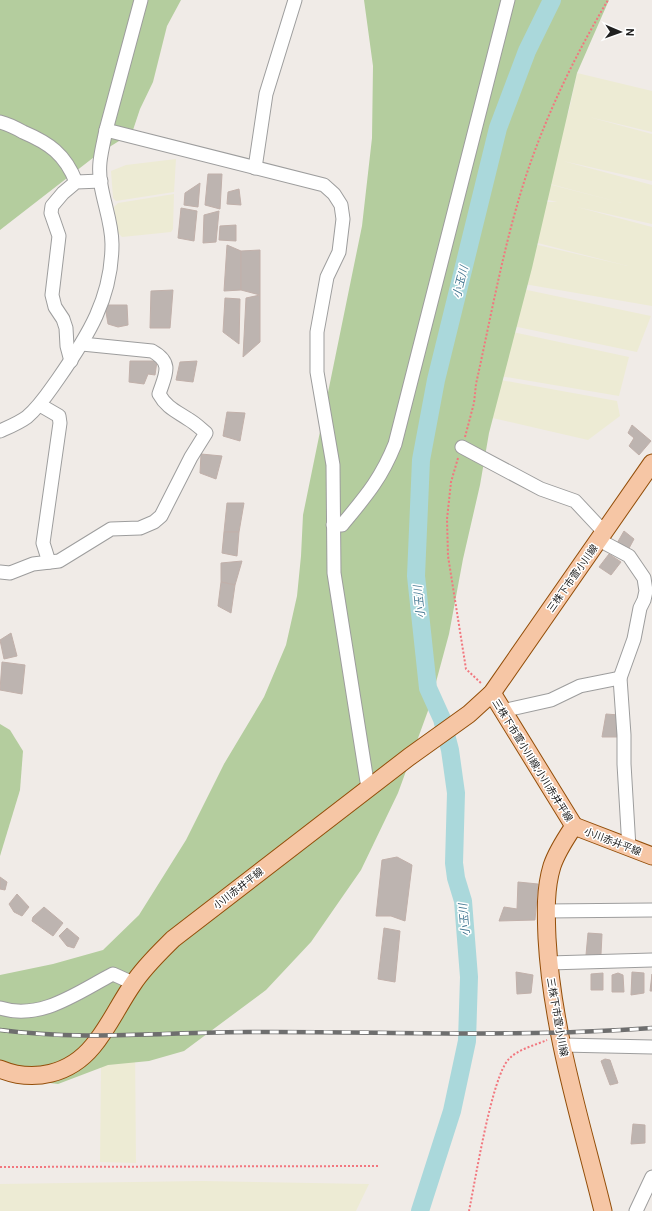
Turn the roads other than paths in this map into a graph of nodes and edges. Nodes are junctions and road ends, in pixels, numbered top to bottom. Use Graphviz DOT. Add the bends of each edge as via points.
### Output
graph roads {
  1 [pos="141,0"];
  2 [pos="295,0"];
  3 [pos="508,0"];
  4 [pos="0,122"];
  5 [pos="106,130"];
  6 [pos="255,168"];
  7 [pos="101,181"];
  8 [pos="76,182"];
  9 [pos="82,344"];
  10 [pos="71,361"];
  11 [pos="40,405"];
  12 [pos="0,431"];
  13 [pos="462,447"];
  14 [pos="652,463"];
  15 [pos="333,525"];
  16 [pos="602,536"];
  17 [pos="49,562"];
  18 [pos="0,572"];
  19 [pos="648,600"];
  20 [pos="620,678"];
  21 [pos="492,693"];
  22 [pos="502,711"];
  23 [pos="368,788"];
  24 [pos="574,826"];
  25 [pos="628,848"];
  26 [pos="652,856"];
  27 [pos="652,910"];
  28 [pos="546,911"];
  29 [pos="652,960"];
  30 [pos="549,963"];
  31 [pos="133,983"];
  32 [pos="0,1008"];
  33 [pos="561,1042"];
  34 [pos="652,1047"];
  35 [pos="0,1069"];
  36 [pos="652,1177"];
  37 [pos="603,1211"];
  38 [pos="636,1211"];
  1 -- 5 [label="street"];
  2 -- 6 [label="street" via="266,94"];
  3 -- 15 [label="street" via="395,444 376,484 342,525"];
  4 -- 8 [label="street" via="52,147 62,157"];
  5 -- 6 [label="street"];
  5 -- 7 [label="street" via="100,163"];
  6 -- 15 [label="street" via="324,186 334,194 341,205 343,219 339,252 326,277 317,332 317,372 333,465"];
  7 -- 8 [label="street"];
  7 -- 9 [label="street" via="112,244 106,293 98,316"];
  8 -- 10 [label="street" via="52,206 51,213 59,236 52,295 66,328"];
  9 -- 10 [label="street"];
  9 -- 17 [label="street" via="152,351 162,356 166,364 166,373 159,394 170,408 206,433 191,457 162,516 140,528 111,529 67,557"];
  10 -- 11 [label="street"];
  11 -- 12 [label="street" via="26,417"];
  11 -- 17 [label="street" via="59,416 60,423 43,543"];
  13 -- 16 [label="street" via="541,489 575,501"];
  14 -- 16 [label="main road, 三株下市萱小川線"];
  15 -- 23 [label="street" via="334,573"];
  16 -- 19 [label="street" via="629,556 636,565 644,578"];
  16 -- 21 [label="main road, 三株下市萱小川線"];
  17 -- 18 [label="street" via="33,564 10,573"];
  19 -- 20 [label="street" via="640,608 634,640"];
  20 -- 22 [label="street" via="580,686 551,700"];
  20 -- 25 [label="street"];
  21 -- 22 [label="main road, 三株下市萱小川線;小川赤井平線"];
  21 -- 23 [label="main road, 小川赤井平線" via="469,714"];
  22 -- 24 [label="main road, 三株下市萱小川線;小川赤井平線"];
  23 -- 31 [label="main road, 小川赤井平線" via="173,939"];
  24 -- 25 [label="main road, 小川赤井平線"];
  24 -- 28 [label="main road, 三株下市萱小川線" via="552,865"];
  25 -- 26 [label="main road, 小川赤井平線"];
  27 -- 28 [label="street"];
  28 -- 30 [label="main road, 三株下市萱小川線"];
  29 -- 30 [label="street"];
  30 -- 33 [label="main road, 三株下市萱小川線"];
  31 -- 32 [label="street" via="113,974 46,1008 24,1012"];
  31 -- 35 [label="main road, 小川赤井平線" via="94,1045 80,1059 64,1069 46,1075 30,1076"];
  33 -- 34 [label="street"];
  33 -- 37 [label="main road, 三株下市萱小川線"];
  36 -- 38 [label="street"];
}
